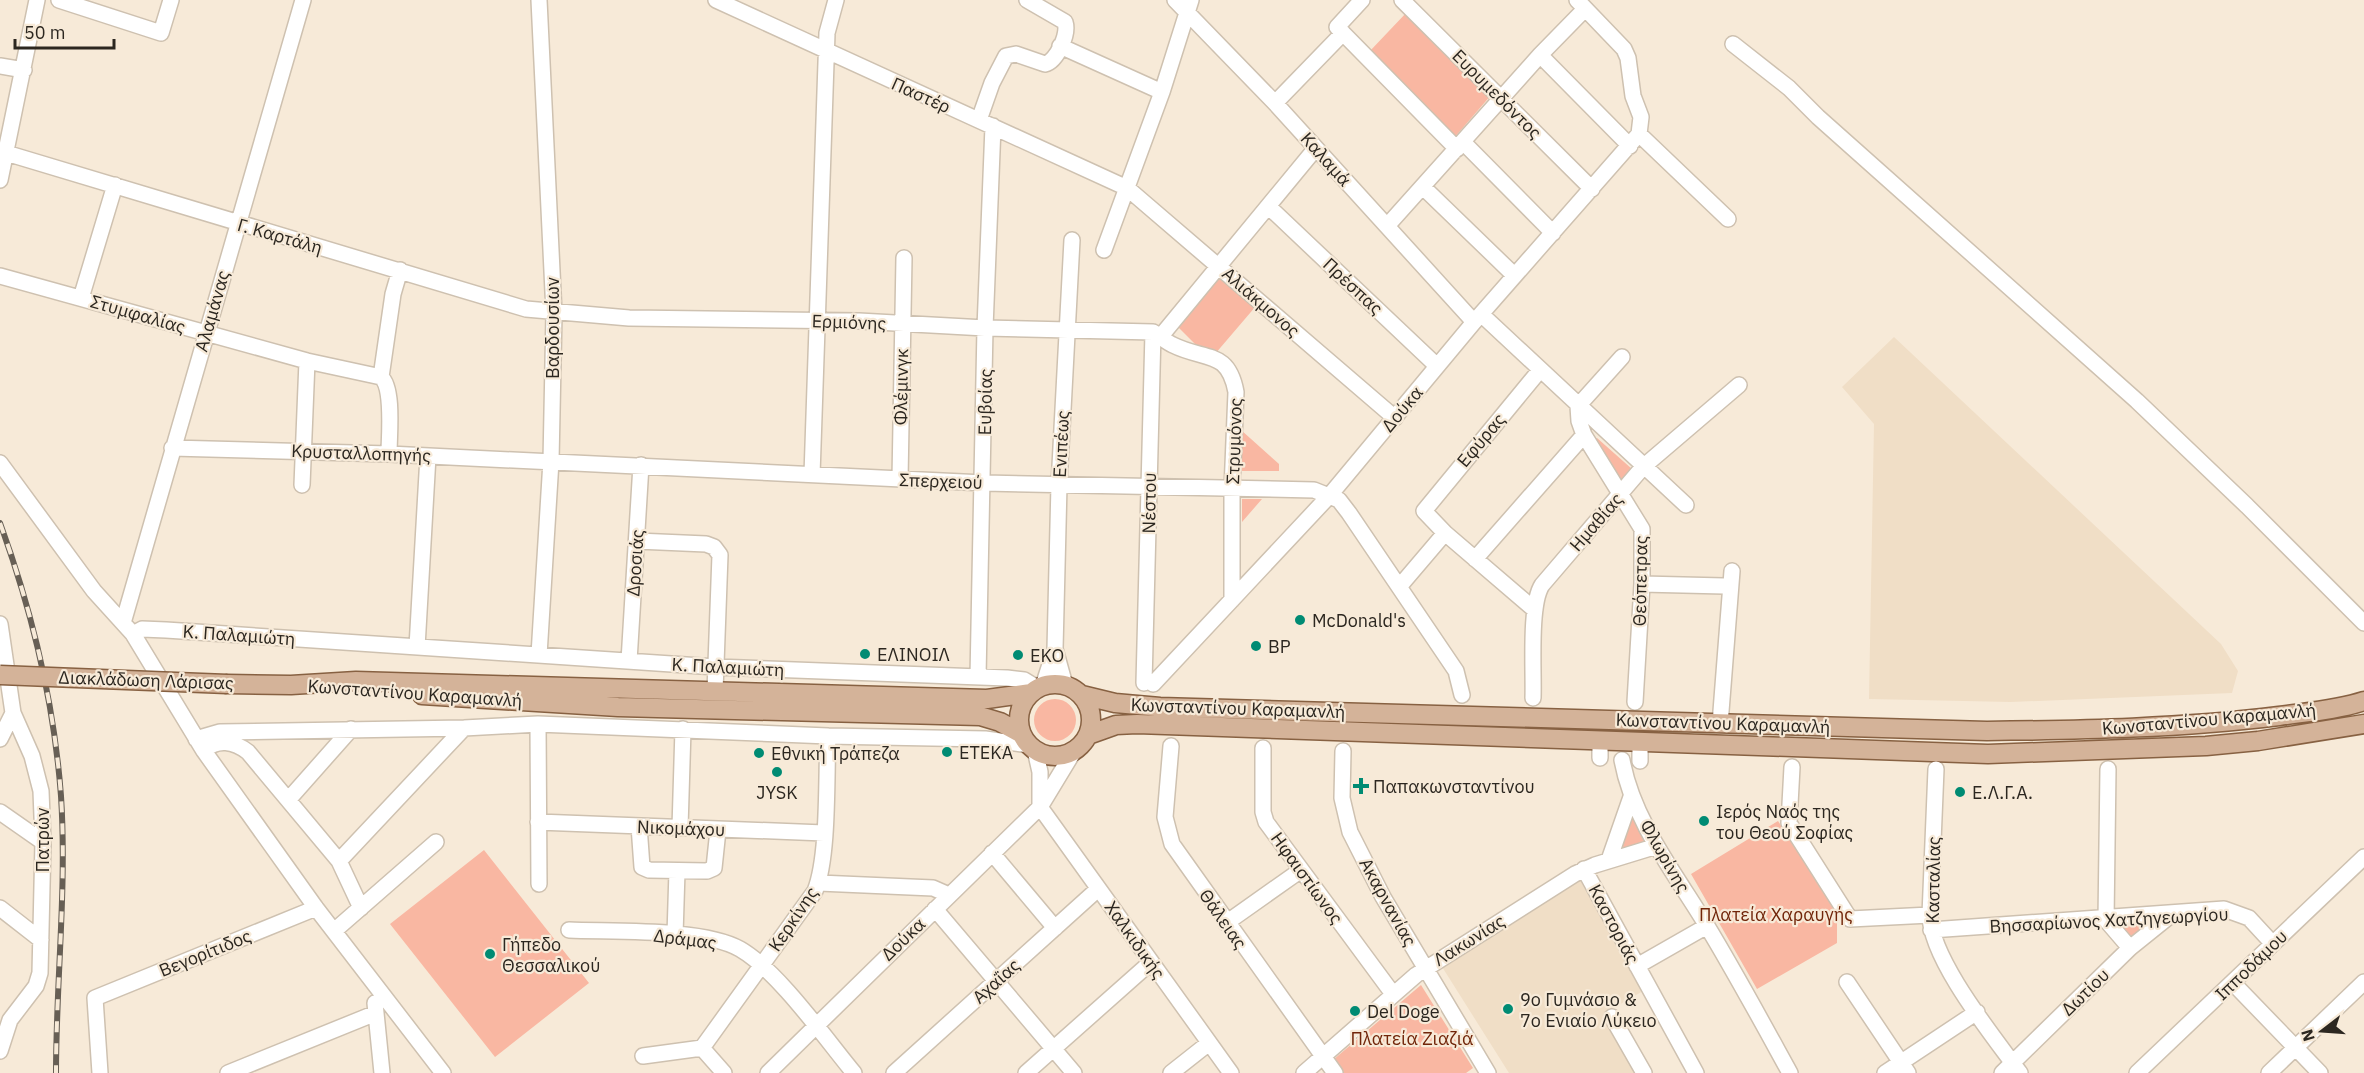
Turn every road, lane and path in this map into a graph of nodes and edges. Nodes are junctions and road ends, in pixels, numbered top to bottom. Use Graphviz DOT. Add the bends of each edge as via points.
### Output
graph roads {
  1 [pos="37,0"];
  2 [pos="59,0"];
  3 [pos="171,0"];
  4 [pos="303,0"];
  5 [pos="539,0"];
  6 [pos="716,0"];
  7 [pos="836,0"];
  8 [pos="1027,0"];
  9 [pos="1175,0"];
  10 [pos="1362,0"];
  11 [pos="1402,0"];
  12 [pos="1581,4"];
  13 [pos="1189,6"];
  14 [pos="1343,33"];
  15 [pos="1733,44"];
  16 [pos="1060,46"];
  17 [pos="827,52"];
  18 [pos="1540,55"];
  19 [pos="0,66"];
  20 [pos="24,70"];
  21 [pos="1162,92"];
  22 [pos="1502,97"];
  23 [pos="1275,104"];
  24 [pos="986,123"];
  25 [pos="1637,135"];
  26 [pos="1460,145"];
  27 [pos="1316,148"];
  28 [pos="6,153"];
  29 [pos="0,180"];
  30 [pos="116,185"];
  31 [pos="1424,187"];
  32 [pos="1127,188"];
  33 [pos="1592,189"];
  34 [pos="1269,207"];
  35 [pos="1728,219"];
  36 [pos="237,224"];
  37 [pos="1387,226"];
  38 [pos="1553,233"];
  39 [pos="1072,240"];
  40 [pos="1104,250"];
  41 [pos="904,258"];
  42 [pos="1219,266"];
  43 [pos="400,270"];
  44 [pos="1514,275"];
  45 [pos="0,276"];
  46 [pos="81,298"];
  47 [pos="554,313"];
  48 [pos="1478,318"];
  49 [pos="819,321"];
  50 [pos="902,324"];
  51 [pos="985,328"];
  52 [pos="1068,330"];
  53 [pos="205,333"];
  54 [pos="1152,333"];
  55 [pos="1622,357"];
  56 [pos="307,361"];
  57 [pos="1437,366"];
  58 [pos="1540,370"];
  59 [pos="381,377"];
  60 [pos="1738,385"];
  61 [pos="1578,406"];
  62 [pos="1395,418"];
  63 [pos="1584,435"];
  64 [pos="172,448"];
  65 [pos="303,451"];
  66 [pos="389,454"];
  67 [pos="428,456"];
  68 [pos="551,461"];
  69 [pos="0,464"];
  70 [pos="641,465"];
  71 [pos="1643,467"];
  72 [pos="812,475"];
  73 [pos="900,479"];
  74 [pos="984,483"];
  75 [pos="302,485"];
  76 [pos="1059,485"];
  77 [pos="1150,488"];
  78 [pos="1232,489"];
  79 [pos="1330,495"];
  80 [pos="1619,496"];
  81 [pos="1686,505"];
  82 [pos="1445,533"];
  83 [pos="637,541"];
  84 [pos="1475,559"];
  85 [pos="1732,572"];
  86 [pos="1642,584"];
  87 [pos="1724,586"];
  88 [pos="1399,587"];
  89 [pos="1233,600"];
  90 [pos="1534,610"];
  91 [pos="2364,623"];
  92 [pos="0,624"];
  93 [pos="128,628"];
  94 [pos="417,647"];
  95 [pos="1055,649"];
  96 [pos="539,655"];
  97 [pos="628,661"];
  98 [pos="716,667"];
  99 [pos="0,675"];
  100 [pos="978,677"];
  101 [pos="1148,683"];
  102 [pos="291,685"];
  103 [pos="1065,685"];
  104 [pos="1037,689"];
  105 [pos="715,691"];
  106 [pos="1082,695"];
  107 [pos="1462,695"];
  108 [pos="1533,698"];
  109 [pos="2364,701"];
  110 [pos="1635,702"];
  111 [pos="13,713"];
  112 [pos="1721,715"];
  113 [pos="538,724"];
  114 [pos="2364,724"];
  115 [pos="464,728"];
  116 [pos="351,729"];
  117 [pos="683,729"];
  118 [pos="1088,735"];
  119 [pos="1,736"];
  120 [pos="828,736"];
  121 [pos="1029,743"];
  122 [pos="200,745"];
  123 [pos="1171,746"];
  124 [pos="1263,748"];
  125 [pos="1074,751"];
  126 [pos="1343,751"];
  127 [pos="1622,760"];
  128 [pos="1792,767"];
  129 [pos="1936,769"];
  130 [pos="2108,769"];
  131 [pos="1631,797"];
  132 [pos="289,799"];
  133 [pos="1040,807"];
  134 [pos="0,812"];
  135 [pos="538,822"];
  136 [pos="639,826"];
  137 [pos="680,828"];
  138 [pos="718,830"];
  139 [pos="824,833"];
  140 [pos="43,842"];
  141 [pos="436,842"];
  142 [pos="1657,846"];
  143 [pos="992,853"];
  144 [pos="2364,857"];
  145 [pos="1609,860"];
  146 [pos="339,861"];
  147 [pos="1584,869"];
  148 [pos="1301,870"];
  149 [pos="677,871"];
  150 [pos="819,882"];
  151 [pos="539,884"];
  152 [pos="1098,889"];
  153 [pos="949,895"];
  154 [pos="0,908"];
  155 [pos="316,908"];
  156 [pos="361,908"];
  157 [pos="935,909"];
  158 [pos="2171,915"];
  159 [pos="2106,920"];
  160 [pos="1226,923"];
  161 [pos="1931,923"];
  162 [pos="1707,926"];
  163 [pos="1055,928"];
  164 [pos="568,930"];
  165 [pos="334,931"];
  166 [pos="675,935"];
  167 [pos="41,940"];
  168 [pos="2273,944"];
  169 [pos="2130,948"];
  170 [pos="1150,963"];
  171 [pos="762,964"];
  172 [pos="1637,966"];
  173 [pos="1425,968"];
  174 [pos="996,981"];
  175 [pos="1847,982"];
  176 [pos="2364,982"];
  177 [pos="2233,983"];
  178 [pos="374,985"];
  179 [pos="1393,994"];
  180 [pos="1977,1012"];
  181 [pos="376,1013"];
  182 [pos="5,1016"];
  183 [pos="1612,1017"];
  184 [pos="815,1025"];
  185 [pos="1209,1043"];
  186 [pos="702,1048"];
  187 [pos="1053,1048"];
  188 [pos="2295,1048"];
  189 [pos="0,1051"];
  190 [pos="643,1056"];
  191 [pos="1323,1058"];
  192 [pos="1904,1068"];
  193 [pos="2011,1070"];
  194 [pos="1482,1071"];
  195 [pos="100,1073"];
  196 [pos="228,1073"];
  197 [pos="382,1073"];
  198 [pos="443,1073"];
  199 [pos="724,1073"];
  200 [pos="768,1073"];
  201 [pos="854,1073"];
  202 [pos="894,1073"];
  203 [pos="1026,1073"];
  204 [pos="1074,1073"];
  205 [pos="1172,1073"];
  206 [pos="1231,1073"];
  207 [pos="1304,1073"];
  208 [pos="1335,1073"];
  209 [pos="1644,1073"];
  210 [pos="1696,1073"];
  211 [pos="1790,1073"];
  212 [pos="1885,1073"];
  213 [pos="2137,1073"];
  214 [pos="2269,1073"];
  215 [pos="2320,1073"];
  1 -- 20 [label="street"];
  2 -- 3 [label="street" via="161,33"];
  4 -- 36 [label="street, Αλαμάνας"];
  5 -- 47 [label="street, Βαρδουσίων"];
  6 -- 17 [label="street, Παστέρ"];
  7 -- 17 [label="street"];
  8 -- 16 [label="street" via="1062,18 1067,27"];
  9 -- 13 [label="street, Καλαμά"];
  10 -- 14 [label="street" via="1337,27"];
  11 -- 22 [label="street, Ευρυμεδόντος"];
  12 -- 18 [label="street"];
  12 -- 25 [label="street" via="1628,58 1633,96 1641,117"];
  13 -- 21 [label="street"];
  13 -- 23 [label="street, Καλαμά"];
  14 -- 23 [label="street"];
  14 -- 26 [label="street"];
  15 -- 91 [label="street" via="1790,88 2128,393"];
  16 -- 21 [label="street"];
  16 -- 24 [label="street, Ευβοίας" via="1053,60 1045,64 1016,54 1006,56 992,83"];
  17 -- 24 [label="street, Παστέρ"];
  17 -- 49 [label="street"];
  18 -- 22 [label="street"];
  18 -- 25 [label="street"];
  19 -- 20 [label="street"];
  20 -- 28 [label="street"];
  21 -- 32 [label="street"];
  22 -- 26 [label="street"];
  22 -- 33 [label="street, Ευρυμεδόντος"];
  23 -- 27 [label="street, Καλαμά"];
  24 -- 32 [label="street, Παστέρ"];
  24 -- 51 [label="street, Ευβοίας"];
  25 -- 33 [label="street, Δούκα"];
  25 -- 35 [label="street"];
  26 -- 31 [label="street"];
  26 -- 38 [label="street"];
  27 -- 34 [label="street"];
  27 -- 37 [label="street, Καλαμά"];
  28 -- 29 [label="street"];
  28 -- 30 [label="street, Γ. Καρτάλη"];
  30 -- 36 [label="street, Γ. Καρτάλη"];
  30 -- 46 [label="street"];
  31 -- 37 [label="street"];
  31 -- 44 [label="street"];
  32 -- 40 [label="street"];
  32 -- 42 [label="street, Αλιάκμονος"];
  33 -- 38 [label="street, Δούκα"];
  34 -- 42 [label="street"];
  34 -- 57 [label="street, Πρέσπας"];
  36 -- 43 [label="street, Γ. Καρτάλη"];
  36 -- 53 [label="street, Αλαμάνας"];
  37 -- 48 [label="street, Καλαμά"];
  38 -- 44 [label="street, Δούκα"];
  39 -- 52 [label="street, Ενιπέως"];
  41 -- 50 [label="street, Φλέμινγκ"];
  42 -- 54 [label="street"];
  42 -- 62 [label="street, Αλιάκμονος"];
  43 -- 47 [label="street, Γ. Καρτάλη" via="508,305"];
  43 -- 59 [label="street"];
  44 -- 48 [label="street, Δούκα"];
  45 -- 46 [label="street, Στυμφαλίας"];
  46 -- 53 [label="street, Στυμφαλίας"];
  47 -- 49 [label="street, Ερμιόνης"];
  47 -- 68 [label="street, Βαρδουσίων"];
  48 -- 57 [label="street, Δούκα"];
  48 -- 58 [label="street, Καλαμά"];
  49 -- 50 [label="street, Ερμιόνης"];
  49 -- 72 [label="street"];
  50 -- 51 [label="street, Ερμιόνης"];
  50 -- 73 [label="street, Φλέμινγκ"];
  51 -- 52 [label="street, Ερμιόνης"];
  51 -- 74 [label="street, Ευβοίας"];
  52 -- 54 [label="street, Ερμιόνης"];
  52 -- 76 [label="street, Ενιπέως"];
  53 -- 56 [label="street, Στυμφαλίας"];
  53 -- 64 [label="street, Αλαμάνας"];
  54 -- 77 [label="street, Νέστου"];
  54 -- 78 [label="street, Στρυμόνος" via="1173,345 1219,359 1231,372 1236,392"];
  55 -- 61 [label="street"];
  56 -- 59 [label="street, Στυμφαλίας"];
  56 -- 65 [label="street"];
  57 -- 62 [label="street, Δούκα"];
  58 -- 61 [label="street, Καλαμά"];
  58 -- 82 [label="street, Εφύρας" via="1424,511"];
  59 -- 66 [label="street" via="386,381 388,395"];
  60 -- 71 [label="street, Ημαθίας"];
  61 -- 63 [label="street, Θεόπετρας"];
  61 -- 71 [label="street, Καλαμά"];
  62 -- 79 [label="street, Δούκα"];
  63 -- 80 [label="street, Θεόπετρας"];
  63 -- 84 [label="street"];
  64 -- 65 [label="street, Κρυσταλλοπηγής"];
  64 -- 93 [label="street, Αλαμάνας"];
  65 -- 66 [label="street, Κρυσταλλοπηγής"];
  65 -- 75 [label="street"];
  66 -- 67 [label="street, Κρυσταλλοπηγής"];
  67 -- 68 [label="street, Κρυσταλλοπηγής"];
  67 -- 94 [label="street"];
  68 -- 70 [label="street, Σπερχειού"];
  68 -- 96 [label="street, Βαρδουσίων"];
  69 -- 93 [label="street" via="94,591"];
  70 -- 72 [label="street, Σπερχειού"];
  70 -- 83 [label="street, Δροσιάς"];
  71 -- 80 [label="street, Ημαθίας"];
  71 -- 81 [label="street, Καλαμά"];
  72 -- 73 [label="street, Σπερχειού"];
  73 -- 74 [label="street, Σπερχειού"];
  74 -- 76 [label="street, Σπερχειού"];
  74 -- 100 [label="street, Ευβοίας"];
  76 -- 77 [label="street, Σπερχειού"];
  76 -- 95 [label="street, Ενιπέως"];
  77 -- 78 [label="street, Σπερχειού"];
  77 -- 101 [label="street, Νέστου"];
  78 -- 79 [label="street, Σπερχειού" via="1314,490"];
  78 -- 89 [label="street, Στρυμόνος"];
  79 -- 88 [label="street" via="1349,513"];
  79 -- 89 [label="street, Δούκα"];
  80 -- 86 [label="street, Θεόπετρας" via="1642,529"];
  80 -- 90 [label="street, Ημαθίας" via="1542,585"];
  82 -- 84 [label="street"];
  82 -- 88 [label="street"];
  83 -- 97 [label="street, Δροσιάς"];
  83 -- 98 [label="street" via="706,544 720,555"];
  84 -- 90 [label="street"];
  85 -- 112 [label="street"];
  86 -- 87 [label="street"];
  86 -- 110 [label="street, Θεόπετρας"];
  88 -- 107 [label="street" via="1456,671"];
  89 -- 101 [label="street, Δούκα"];
  90 -- 108 [label="street, Ημαθίας"];
  92 -- 111 [label="street, Πατρών"];
  93 -- 94 [label="street, Κ. Παλαμιώτη"];
  93 -- 122 [label="street"];
  94 -- 96 [label="street, Κ. Παλαμιώτη"];
  95 -- 103 [label="street, Ενιπέως"];
  95 -- 104 [label="street, Ενιπέως"];
  96 -- 97 [label="street, Κ. Παλαμιώτη"];
  97 -- 98 [label="street, Κ. Παλαμιώτη"];
  98 -- 100 [label="street, Κ. Παλαμιώτη"];
  98 -- 105 [label="street"];
  99 -- 102 [label="main road, Διακλάδωση Λάρισας, bridge"];
  100 -- 104 [label="street, Κ. Παλαμιώτη" via="1019,679"];
  102 -- 105 [label="main road, Κωνσταντίνου Καραμανλή" via="356,681"];
  102 -- 121 [label="main road, Κωνσταντίνου Καραμανλή" via="618,707 980,716 1000,722"];
  103 -- 104 [label="main road, Κωνσταντίνου Καραμανλή"];
  103 -- 106 [label="main road, Κωνσταντίνου Καραμανλή"];
  104 -- 105 [label="main road, Κωνσταντίνου Καραμανλή" via="987,699"];
  104 -- 121 [label="main road" via="1020,715"];
  106 -- 112 [label="main road, Κωνσταντίνου Καραμανλή" via="1160,707"];
  106 -- 118 [label="main road" via="1092,718"];
  109 -- 112 [label="main road, Κωνσταντίνου Καραμανλή" via="2255,719 2105,729 1967,730"];
  111 -- 119 [label="street"];
  111 -- 140 [label="street, Πατρών" via="38,774"];
  113 -- 115 [label="street, Κωνσταντίνου Καραμανλή"];
  113 -- 117 [label="street, Κωνσταντίνου Καραμανλή"];
  113 -- 135 [label="street"];
  114 -- 118 [label="main road, Κωνσταντίνου Καραμανλή" via="2258,741 2061,753 1640,752 1137,724 1116,725"];
  115 -- 116 [label="street, Κωνσταντίνου Καραμανλή"];
  115 -- 146 [label="street"];
  116 -- 122 [label="street, Κωνσταντίνου Καραμανλή" via="220,732"];
  116 -- 132 [label="street"];
  117 -- 120 [label="street, Κωνσταντίνου Καραμανλή"];
  117 -- 137 [label="street"];
  118 -- 125 [label="main road, Κωνσταντίνου Καραμανλή"];
  120 -- 121 [label="street, Κωνσταντίνου Καραμανλή" via="985,738"];
  120 -- 139 [label="street, Κερκίνης"];
  121 -- 125 [label="main road, Κωνσταντίνου Καραμανλή" via="1054,756"];
  121 -- 133 [label="street" via="1040,772"];
  122 -- 132 [label="street" via="240,746"];
  122 -- 155 [label="street"];
  123 -- 160 [label="street, Θάλειας" via="1167,829 1176,851"];
  124 -- 148 [label="street, Ηφαιστίωνος" via="1266,822"];
  125 -- 133 [label="street, Δούκα"];
  126 -- 173 [label="street, Ακαρνανίας" via="1341,790 1347,823 1383,897"];
  127 -- 131 [label="street, Φλωρίνης"];
  128 -- 161 [label="street, Βησσαρίωνος Χατζηγεωργίου" via="1789,823 1850,919"];
  129 -- 161 [label="street, Κασταλίας"];
  130 -- 159 [label="street"];
  131 -- 142 [label="street, Φλωρίνης"];
  131 -- 145 [label="street"];
  132 -- 146 [label="street"];
  133 -- 143 [label="street, Δούκα"];
  133 -- 152 [label="street, Χαλκιδικής"];
  134 -- 140 [label="street"];
  135 -- 136 [label="street, Νικομάχου"];
  135 -- 151 [label="street"];
  136 -- 137 [label="street, Νικομάχου"];
  136 -- 149 [label="street" via="642,867"];
  137 -- 138 [label="street, Νικομάχου"];
  138 -- 139 [label="street, Νικομάχου"];
  138 -- 149 [label="street" via="714,868 707,872"];
  139 -- 150 [label="street, Κερκίνης"];
  140 -- 167 [label="street, Πατρών"];
  141 -- 156 [label="street"];
  142 -- 145 [label="street, Λακωνίας"];
  142 -- 162 [label="street, Φλωρίνης"];
  143 -- 153 [label="street, Δούκα"];
  143 -- 163 [label="street"];
  144 -- 168 [label="street, Ιπποδάμου"];
  145 -- 147 [label="street, Λακωνίας"];
  146 -- 156 [label="street"];
  147 -- 172 [label="street, Καστοριάς"];
  147 -- 173 [label="street, Λακωνίας"];
  148 -- 160 [label="street"];
  148 -- 179 [label="street, Ηφαιστίωνος"];
  149 -- 166 [label="street"];
  150 -- 153 [label="street" via="933,888"];
  150 -- 171 [label="street, Κερκίνης"];
  152 -- 163 [label="street, Αχαΐας"];
  152 -- 170 [label="street, Χαλκιδικής"];
  153 -- 157 [label="street, Δούκα"];
  154 -- 167 [label="street"];
  155 -- 165 [label="street"];
  155 -- 195 [label="street, Βεγορίτιδος" via="95,998"];
  156 -- 165 [label="street"];
  157 -- 174 [label="street"];
  157 -- 184 [label="street, Δούκα"];
  158 -- 159 [label="street, Βησσαρίωνος Χατζηγεωργίου"];
  158 -- 168 [label="street, Βησσαρίωνος Χατζηγεωργίου" via="2232,910 2250,918"];
  158 -- 169 [label="street, Δωτίου"];
  159 -- 161 [label="street, Βησσαρίωνος Χατζηγεωργίου"];
  159 -- 169 [label="street"];
  160 -- 191 [label="street, Θάλειας"];
  161 -- 180 [label="street, Κασταλίας" via="1937,948"];
  162 -- 172 [label="street"];
  162 -- 211 [label="street, Φλωρίνης"];
  163 -- 174 [label="street, Αχαΐας"];
  164 -- 166 [label="street, Δράμας"];
  165 -- 178 [label="street"];
  166 -- 171 [label="street, Δράμας" via="710,939 739,948"];
  167 -- 182 [label="street, Πατρών" via="39,979"];
  168 -- 177 [label="street, Ιπποδάμου"];
  169 -- 193 [label="street, Δωτίου"];
  170 -- 185 [label="street, Χαλκιδικής"];
  170 -- 187 [label="street"];
  171 -- 184 [label="street, Δράμας"];
  171 -- 186 [label="street, Κερκίνης"];
  172 -- 210 [label="street, Καστοριάς"];
  173 -- 179 [label="street, Λακωνίας"];
  173 -- 194 [label="street, Ακαρνανίας"];
  174 -- 187 [label="street"];
  174 -- 202 [label="street, Αχαΐας"];
  175 -- 192 [label="street"];
  176 -- 188 [label="street"];
  177 -- 188 [label="street"];
  177 -- 213 [label="street, Ιπποδάμου"];
  178 -- 181 [label="street"];
  178 -- 198 [label="street"];
  179 -- 191 [label="street, Λακωνίας"];
  180 -- 192 [label="street"];
  180 -- 193 [label="street, Κασταλίας"];
  181 -- 196 [label="street"];
  181 -- 197 [label="street"];
  182 -- 189 [label="street, Πατρών"];
  183 -- 209 [label="street"];
  184 -- 200 [label="street, Δούκα"];
  184 -- 201 [label="street, Δράμας"];
  185 -- 205 [label="street"];
  185 -- 206 [label="street, Χαλκιδικής"];
  186 -- 190 [label="street"];
  186 -- 199 [label="street"];
  187 -- 203 [label="street"];
  187 -- 204 [label="street"];
  188 -- 214 [label="street"];
  188 -- 215 [label="street"];
  191 -- 207 [label="street, Λακωνίας"];
  191 -- 208 [label="street, Θάλειας"];
  192 -- 212 [label="street"];
}
